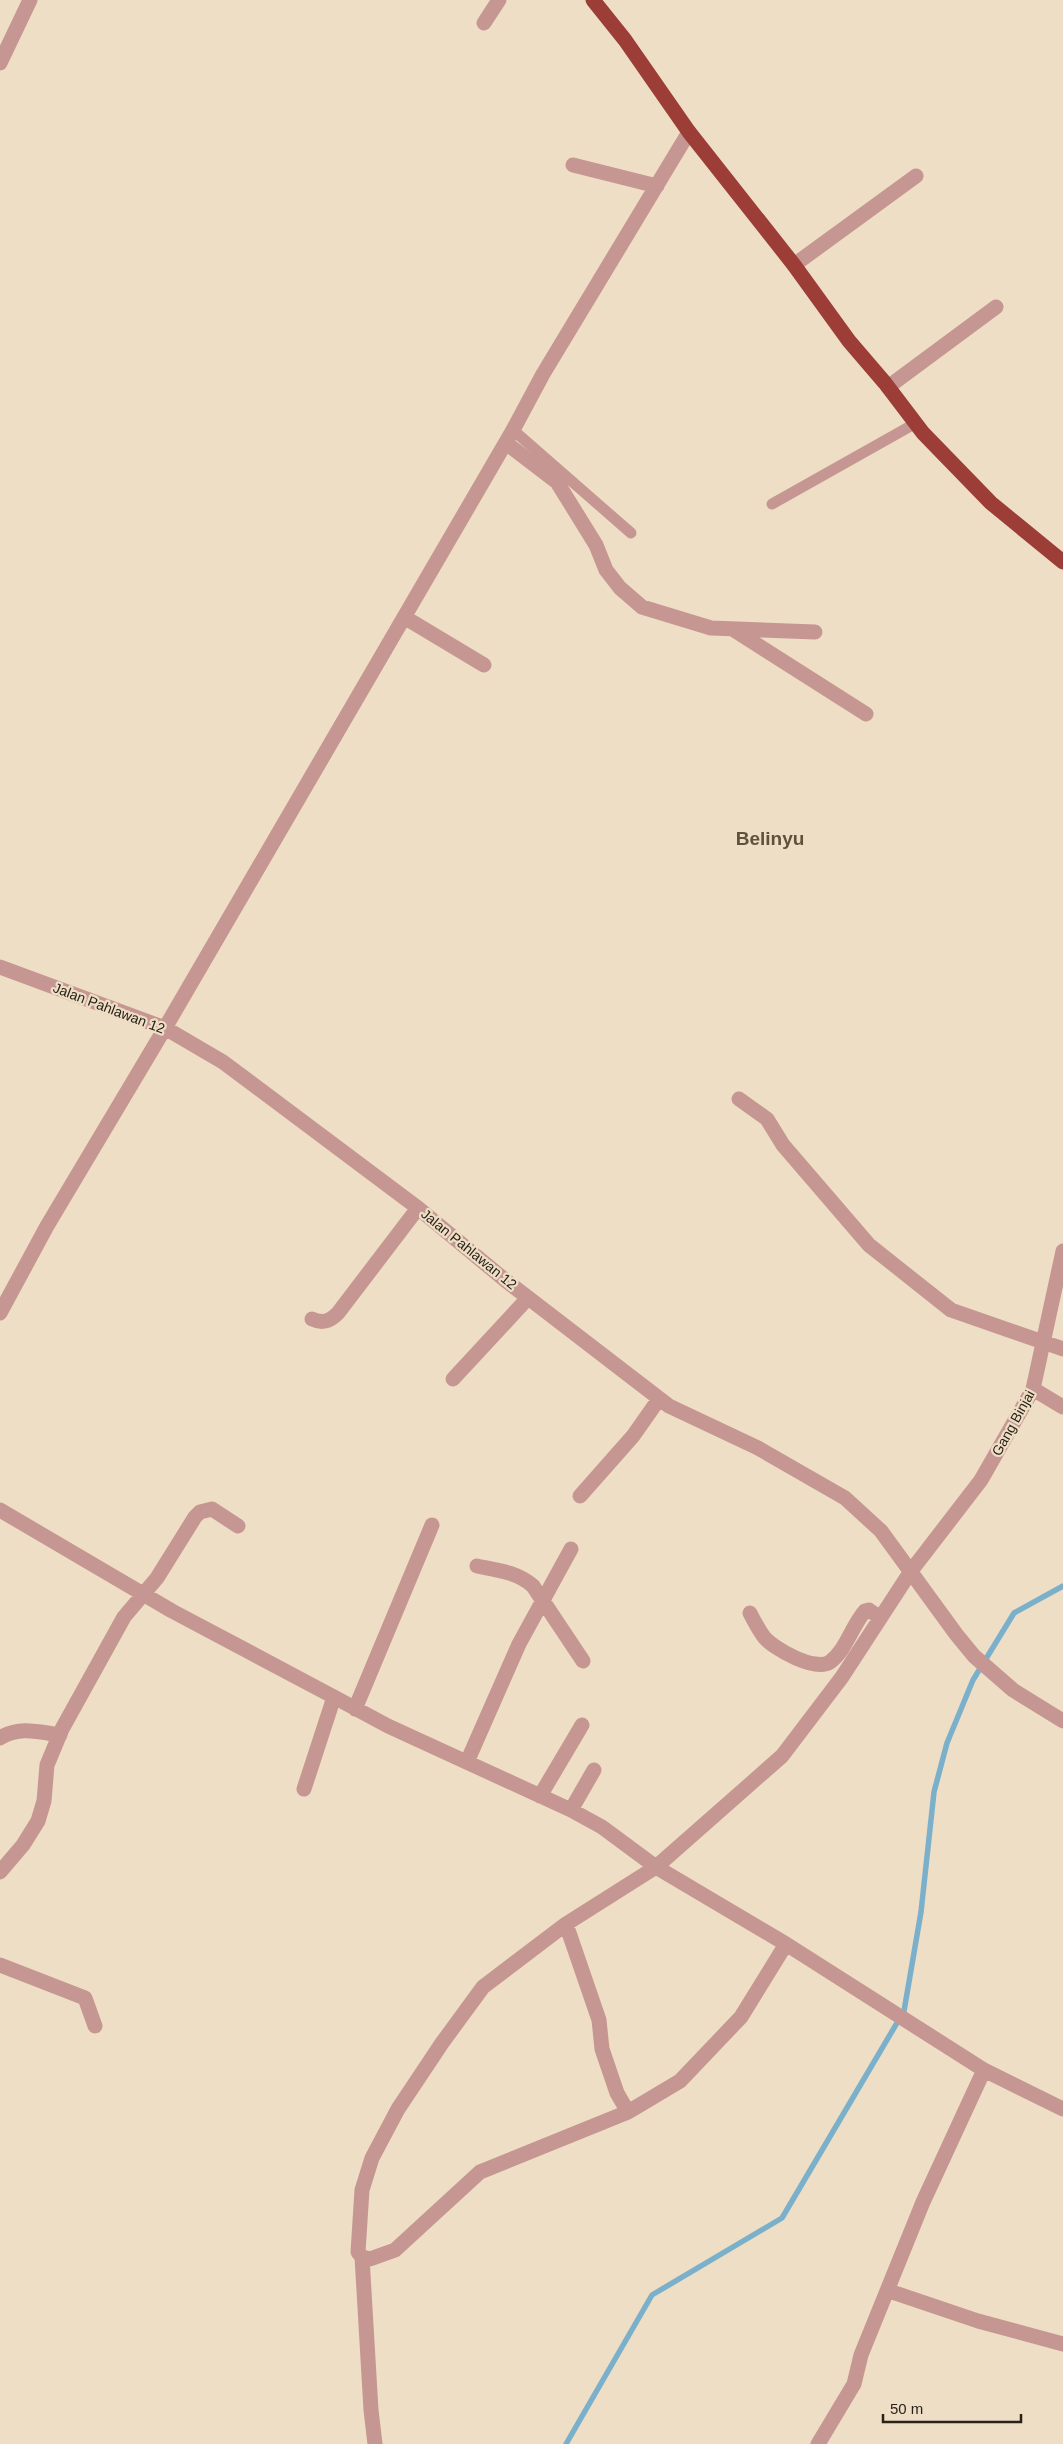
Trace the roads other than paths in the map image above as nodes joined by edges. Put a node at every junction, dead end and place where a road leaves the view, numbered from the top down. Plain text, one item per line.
1 (30, 0) edge
2 (499, 0) edge
3 (593, 0) edge
4 (484, 23) dead end
5 (0, 63) edge
6 (689, 132) junction
7 (573, 165) dead end
8 (916, 176) dead end
9 (657, 186) junction
10 (794, 266) junction
11 (996, 307) dead end
12 (888, 387) junction
13 (916, 423) junction
14 (510, 436) junction
15 (772, 504) dead end
16 (631, 533) dead end
17 (1063, 562) edge
18 (404, 617) junction
19 (732, 629) junction
20 (816, 632) dead end
21 (484, 665) dead end
22 (866, 714) dead end
23 (0, 968) edge
24 (165, 1028) junction
25 (739, 1099) dead end
26 (418, 1208) junction
27 (1063, 1250) edge
28 (528, 1298) junction
29 (0, 1314) edge
30 (312, 1319) dead end
31 (1042, 1341) junction
32 (1063, 1349) edge
33 (453, 1379) dead end
34 (1033, 1389) junction
35 (659, 1399) junction
36 (1063, 1407) edge
37 (580, 1496) dead end
38 (0, 1510) edge
39 (432, 1525) dead end
40 (238, 1526) dead end
41 (571, 1550) dead end
42 (477, 1566) dead end
43 (911, 1571) junction
44 (143, 1593) junction
45 (543, 1601) junction
46 (750, 1614) dead end
47 (880, 1618) junction
48 (583, 1661) dead end
49 (334, 1697) junction
50 (355, 1709) junction
51 (1063, 1721) edge
52 (582, 1725) dead end
53 (60, 1735) junction
54 (0, 1738) edge
55 (467, 1762) junction
56 (594, 1770) dead end
57 (304, 1788) dead end
58 (540, 1796) junction
59 (571, 1810) junction
60 (656, 1867) junction
61 (0, 1872) edge
62 (566, 1924) junction
63 (786, 1944) junction
64 (0, 1966) edge
65 (96, 2026) dead end
66 (984, 2070) junction
67 (1063, 2110) edge
68 (628, 2112) junction
69 (362, 2257) junction
70 (888, 2291) junction
71 (1063, 2344) edge
72 (375, 2444) edge
73 (818, 2444) edge

1 - 5 street
2 - 4 street
3 - 6 highway
6 - 9 street
6 - 10 highway
7 - 9 street
8 - 10 street
9 - 14 street
10 - 12 highway
11 - 12 street
12 - 13 highway
13 - 15 lane
13 - 17 highway
14 - 16 lane
14 - 18 street
14 - 19 street
18 - 21 street
18 - 24 street
19 - 20 street
19 - 22 street
23 - 24 street, Jalan Pahlawan 12
24 - 26 street, Jalan Pahlawan 12
24 - 29 street
25 - 31 street
26 - 28 street, Jalan Pahlawan 12
26 - 30 street
27 - 31 street, Gang Binjai
28 - 33 street
28 - 35 street, Jalan Pahlawan 12
31 - 32 street
31 - 34 street, Gang Binjai
34 - 36 street
34 - 43 street, Gang Binjai
35 - 37 street
35 - 43 street, Jalan Pahlawan 12
38 - 44 street
39 - 50 street
40 - 44 street
41 - 45 street
42 - 45 street
43 - 47 street, Gang Binjai
43 - 51 street, Jalan Pahlawan 12
44 - 49 street
44 - 53 street
45 - 48 street
45 - 55 street
46 - 47 street
47 - 60 street, Gang Binjai
49 - 50 street
49 - 57 street
50 - 55 street
52 - 58 street
53 - 54 street
53 - 61 street
55 - 58 street
56 - 59 street
58 - 59 street
59 - 60 street
60 - 62 street, Gang Binjai
60 - 63 street
62 - 68 street
62 - 69 street, Gang Binjai
63 - 66 street
63 - 68 street
64 - 65 street
66 - 67 street
66 - 70 street
68 - 69 street
69 - 72 street, Gang Binjai
70 - 71 street
70 - 73 street

